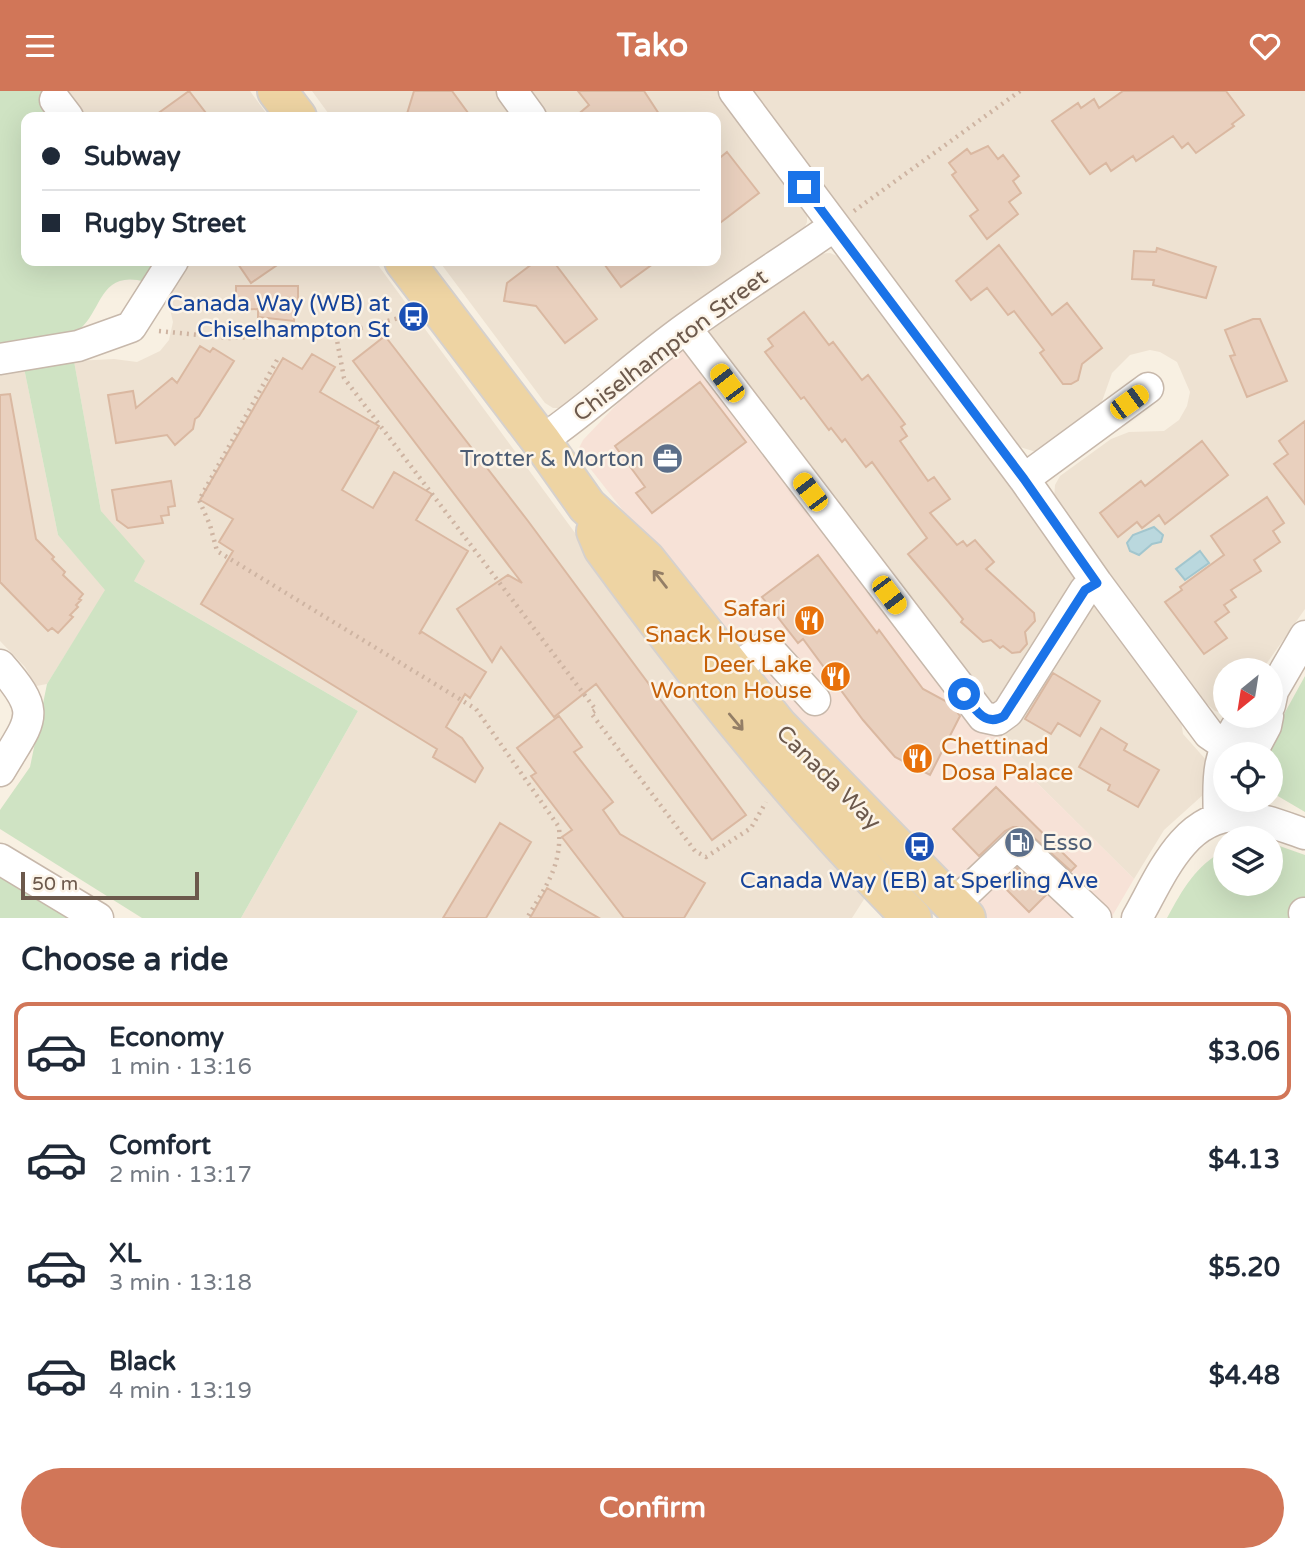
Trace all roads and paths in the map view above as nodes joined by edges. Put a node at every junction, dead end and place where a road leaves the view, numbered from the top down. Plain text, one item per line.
1 (277, 91) edge
2 (512, 91) edge
3 (734, 91) edge
4 (1020, 91) edge
5 (293, 112) edge
6 (527, 112) edge
7 (833, 227) junction
8 (170, 266) edge
9 (408, 266) edge
10 (404, 319) dead end
11 (131, 327) junction
12 (686, 328) junction
13 (336, 335) junction
14 (0, 359) edge
15 (277, 360) dead end
16 (1148, 388) dead end
17 (541, 440) junction
18 (1024, 479) junction
19 (587, 506) junction
20 (1097, 583) junction
21 (1305, 636) edge
22 (0, 664) edge
23 (732, 671) junction
24 (1283, 678) edge
25 (815, 700) dead end
26 (1264, 728) edge
27 (1224, 742) edge
28 (1247, 742) edge
29 (0, 771) edge
30 (760, 812) dead end
31 (1219, 812) edge
32 (1238, 812) edge
33 (1254, 812) edge
34 (1219, 818) junction
35 (1305, 834) edge
36 (0, 859) edge
37 (960, 912) edge
38 (98, 918) edge
39 (527, 918) edge
40 (912, 918) edge
41 (1096, 918) edge
42 (1137, 918) edge

1 - 5 main road
2 - 6 street
3 - 7 street
4 - 7 path
7 - 12 street, Chiselhampton Street
7 - 18 street
8 - 11 street
9 - 17 main road, Canada Way
10 - 13 path
11 - 13 path
11 - 14 street
12 - 17 street, Chiselhampton Street
12 - 20 street
13 - 30 path
15 - 39 path
16 - 18 street
17 - 19 main road, Canada Way
18 - 20 street
23 -> 19 main road, Canada Way
19 -> 40 main road, Canada Way
20 - 27 street
21 - 24 street
22 - 29 street
23 - 25 street
23 - 37 main road, Canada Way
26 - 28 street
31 - 34 street
32 - 34 street
33 - 35 street
34 - 42 street
36 - 38 street
37 - 41 street

